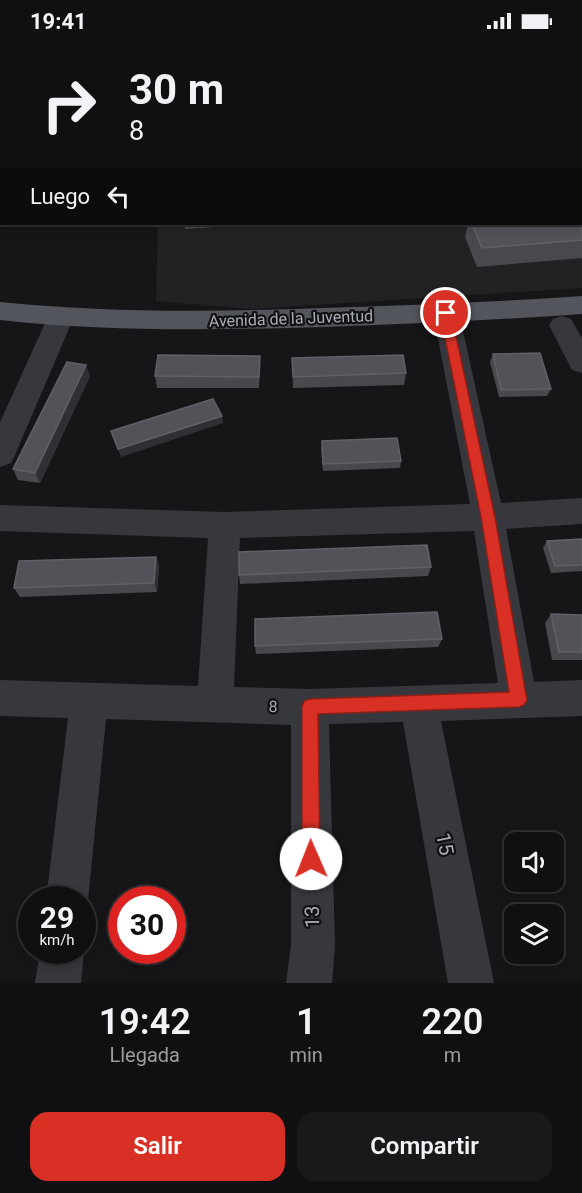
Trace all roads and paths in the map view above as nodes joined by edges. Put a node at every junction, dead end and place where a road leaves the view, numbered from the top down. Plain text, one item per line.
1 (582, 305) edge
2 (0, 311) edge
3 (447, 322) junction
4 (572, 324) edge
5 (56, 328) junction
6 (0, 331) edge
7 (582, 363) edge
8 (1, 451) edge
9 (582, 511) edge
10 (488, 517) junction
11 (0, 518) edge
12 (225, 525) junction
13 (0, 698) edge
14 (582, 698) edge
15 (519, 700) junction
16 (89, 701) junction
17 (215, 704) junction
18 (419, 705) junction
19 (310, 707) junction
20 (69, 886) edge
21 (60, 964) edge
22 (58, 983) edge
23 (309, 983) edge
24 (471, 983) edge

1 - 3 main road, Avenida de la Juventud
2 - 5 main road, Avenida de la Juventud
3 - 4 main road, Avenida de la Juventud
3 - 5 main road, Avenida de la Juventud
3 - 10 street
4 - 7 street
5 - 6 main road, Avenida de la Juventud
5 - 8 street
9 - 10 street
10 - 12 street
10 - 15 street
11 - 12 street
12 - 17 street
13 - 16 street, 8
14 - 15 street, 8
15 - 18 street, 8
16 - 17 street, 8
16 - 20 street
17 - 19 street, 8
18 - 19 street, 8
18 - 24 street, 15
19 - 23 street, 13
21 - 22 street

